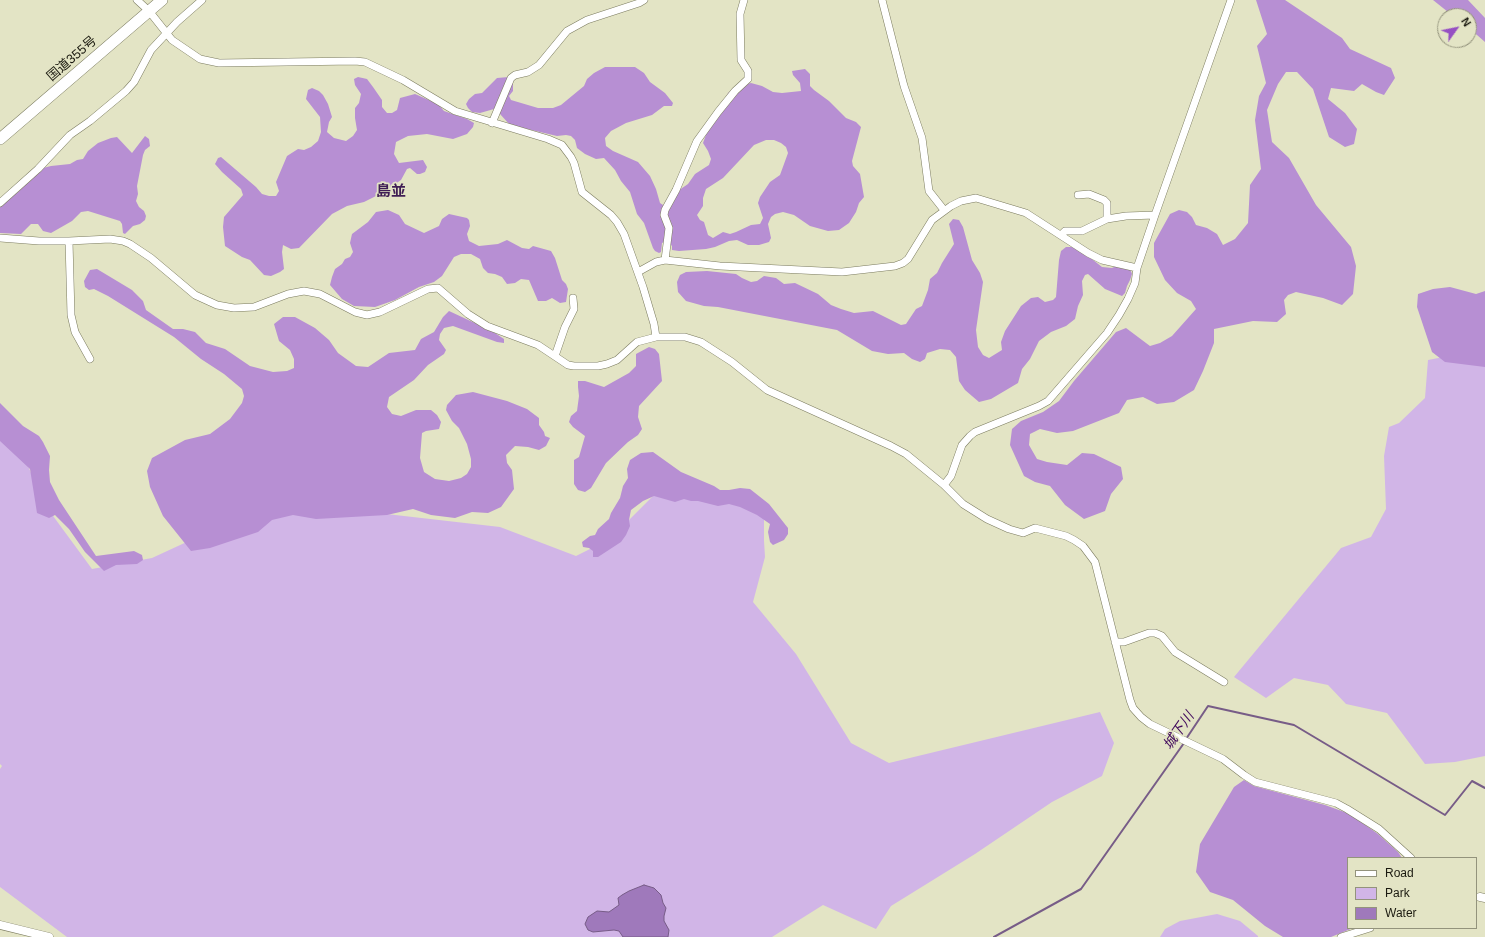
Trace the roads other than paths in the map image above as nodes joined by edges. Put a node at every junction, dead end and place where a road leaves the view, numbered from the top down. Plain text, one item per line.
1 (137, 0) edge
2 (162, 0) edge
3 (202, 0) edge
4 (644, 0) edge
5 (744, 0) edge
6 (882, 0) edge
7 (1230, 0) edge
8 (149, 11) junction
9 (167, 34) junction
10 (492, 123) junction
11 (0, 139) edge
12 (1078, 195) dead end
13 (0, 203) edge
14 (944, 210) junction
15 (1155, 215) junction
16 (1107, 219) junction
17 (1061, 235) junction
18 (0, 238) edge
19 (69, 242) junction
20 (665, 260) junction
21 (1137, 268) junction
22 (638, 272) junction
23 (573, 298) dead end
24 (656, 337) junction
25 (555, 356) junction
26 (90, 359) dead end
27 (944, 485) junction
28 (1115, 642) junction
29 (1224, 682) dead end
30 (1410, 857) edge
31 (0, 925) edge
32 (1367, 929) edge
33 (49, 937) edge
34 (1341, 937) edge

1 - 8 street
2 - 8 highway, 国道355号
3 - 9 street
4 - 10 street
5 - 20 street
6 - 14 street
7 - 15 street
8 - 9 street
8 - 11 highway, 国道355号
9 - 10 street
9 - 13 street
10 - 22 street
12 - 16 street
14 - 17 street
14 - 20 street
15 - 16 street
15 - 21 street
16 - 17 street
17 - 21 street
18 - 19 street
19 - 25 street
19 - 26 street
20 - 22 street
21 - 27 street
22 - 24 street
23 - 25 street
24 - 25 street
24 - 27 street
27 - 28 street
28 - 29 street
28 - 30 street
31 - 33 street
32 - 34 street

